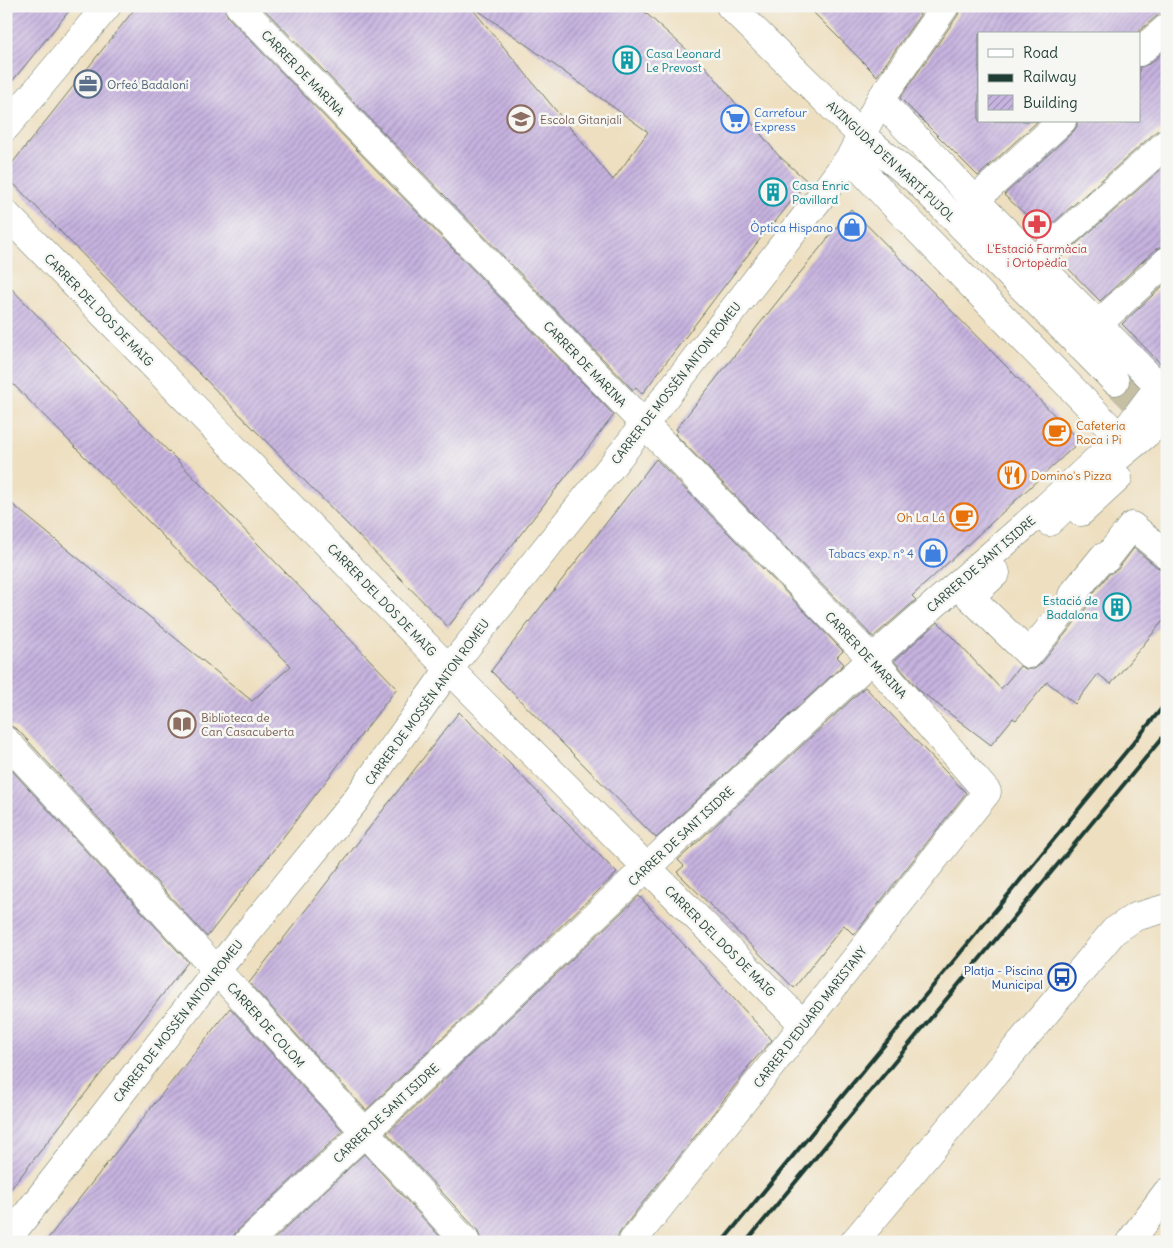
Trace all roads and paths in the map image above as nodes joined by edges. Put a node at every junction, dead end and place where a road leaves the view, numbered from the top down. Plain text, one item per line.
1 (106, 6) edge
2 (238, 6) edge
3 (730, 6) edge
4 (936, 11) edge
5 (1167, 28) edge
6 (1140, 51) edge
7 (880, 100) junction
8 (1061, 122) edge
9 (6, 127) edge
10 (1167, 144) edge
11 (856, 147) junction
12 (975, 200) junction
13 (6, 214) edge
14 (1035, 260) junction
15 (1167, 261) edge
16 (1098, 324) junction
17 (1115, 381) tunnel mouth
18 (1163, 382) edge
19 (1167, 417) edge
20 (644, 424) junction
21 (1120, 438) junction
22 (1167, 555) edge
23 (872, 659) junction
24 (449, 669) junction
25 (6, 741) edge
26 (988, 792) joint
27 (647, 867) junction
28 (1167, 908) edge
29 (216, 971) junction
30 (804, 1025) junction
31 (365, 1133) junction
32 (1167, 1192) edge
33 (6, 1241) edge
34 (248, 1242) edge
35 (466, 1242) edge
36 (632, 1242) edge
37 (854, 1242) edge
38 (1130, 1242) edge

1 - 9 street
2 - 20 street, CARRER DE MARINA
3 - 11 street, AVINGUDA D'EN MARTÍ PUJOL
4 - 7 street, CARRER DE MOSSÈN ANTON ROMEU
5 - 6 street
7 - 11 street, CARRER DE MOSSÈN ANTON ROMEU
7 - 12 street
8 - 12 street
10 - 14 street
11 - 17 street, AVINGUDA D'EN MARTÍ PUJOL
11 - 20 street, CARRER DE MOSSÈN ANTON ROMEU
11 - 21 street, AVINGUDA D'EN MARTÍ PUJOL
12 - 14 street
13 - 24 street, CARRER DEL DOS DE MAIG
14 - 16 street
15 - 16 street
16 - 18 street
18 - 21 street, CARRER DE SANT ISIDRE
19 - 22 street
20 - 23 street, CARRER DE MARINA
20 - 24 street, CARRER DE MOSSÈN ANTON ROMEU
21 - 23 street, CARRER DE SANT ISIDRE
23 - 26 street, CARRER DE MARINA
23 - 27 street, CARRER DE SANT ISIDRE
24 - 27 street, CARRER DEL DOS DE MAIG
24 - 29 street, CARRER DE MOSSÈN ANTON ROMEU
25 - 29 street, CARRER DE COLOM
26 - 30 street, CARRER D'EDUARD MARISTANY
27 - 30 street, CARRER DEL DOS DE MAIG
27 - 31 street, CARRER DE SANT ISIDRE
28 - 37 street
29 - 31 street, CARRER DE COLOM
29 - 33 street, CARRER DE MOSSÈN ANTON ROMEU
30 - 36 street, CARRER D'EDUARD MARISTANY
31 - 34 street, CARRER DE SANT ISIDRE
31 - 35 street, CARRER DE COLOM
32 - 38 street

